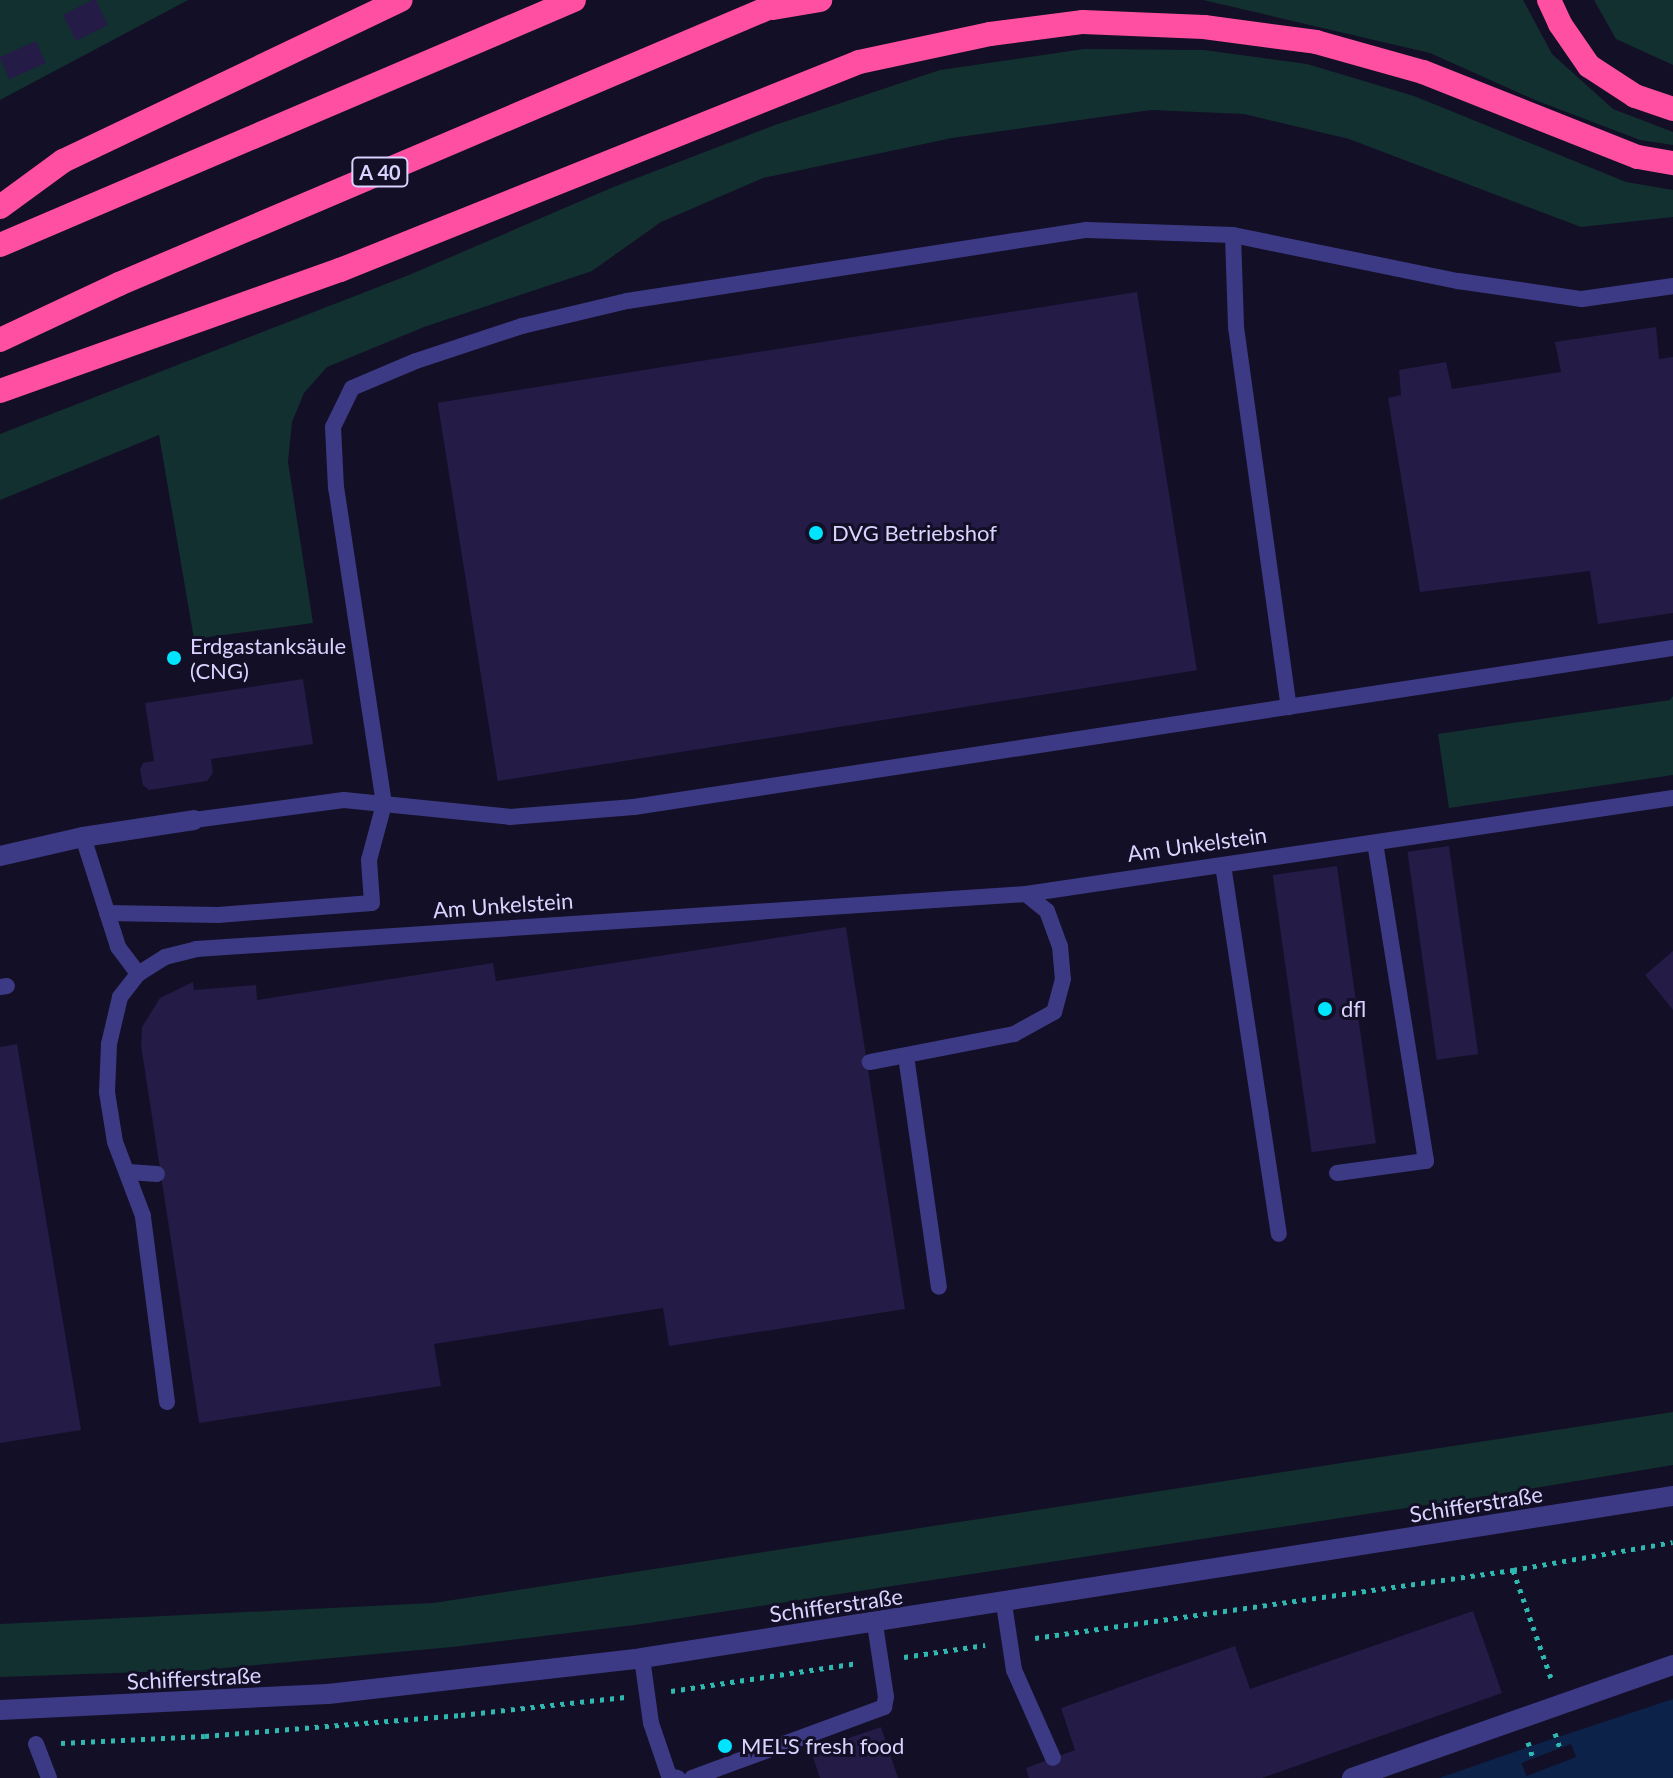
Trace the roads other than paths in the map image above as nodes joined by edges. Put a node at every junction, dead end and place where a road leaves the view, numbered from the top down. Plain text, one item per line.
1 (401, 0) edge
2 (574, 0) edge
3 (787, 0) edge
4 (820, 0) edge
5 (1549, 0) edge
6 (763, 9) junction
7 (1673, 109) edge
8 (1673, 163) edge
9 (0, 207) edge
10 (1233, 235) junction
11 (0, 245) edge
12 (1673, 286) edge
13 (0, 340) edge
14 (0, 391) edge
15 (1673, 648) edge
16 (1289, 707) junction
17 (1673, 798) edge
18 (384, 804) junction
19 (194, 820) joint
20 (83, 837) junction
21 (1375, 843) junction
22 (0, 856) edge
23 (1223, 865) junction
24 (1026, 894) junction
25 (107, 913) junction
26 (138, 974) junction
27 (906, 1056) junction
28 (870, 1062) dead end
29 (128, 1172) junction
30 (1337, 1173) dead end
31 (157, 1174) dead end
32 (1279, 1234) dead end
33 (939, 1287) dead end
34 (167, 1402) dead end
35 (1673, 1496) edge
36 (1004, 1604) junction
37 (875, 1624) junction
38 (642, 1658) junction
39 (1673, 1665) edge
40 (0, 1710) edge
41 (36, 1744) road end
42 (1053, 1758) dead end
43 (49, 1778) edge
44 (678, 1778) edge
45 (692, 1778) edge
46 (1352, 1778) edge

1 - 9 highway
2 - 11 highway
3 - 6 highway, A 40
4 - 6 highway
5 - 7 highway
6 - 13 highway, A 40
8 - 14 highway
10 - 12 lane
10 - 16 lane
10 - 18 lane
15 - 16 lane
16 - 18 lane
17 - 21 lane, Am Unkelstein
18 - 19 lane
18 - 25 lane
19 - 20 street
20 - 22 street
20 - 25 lane
21 - 23 lane, Am Unkelstein
21 - 30 lane
23 - 24 lane, Am Unkelstein
23 - 32 lane
24 - 26 lane, Am Unkelstein
24 - 27 lane
25 - 26 lane
26 - 29 lane
27 - 28 lane
27 - 33 lane
29 - 31 lane
29 - 34 lane
35 - 36 street, Schifferstraße
36 - 37 street, Schifferstraße
36 - 42 lane
37 - 38 street, Schifferstraße
37 - 45 lane
38 - 40 street, Schifferstraße
38 - 44 lane
39 - 46 street
41 - 43 lane

